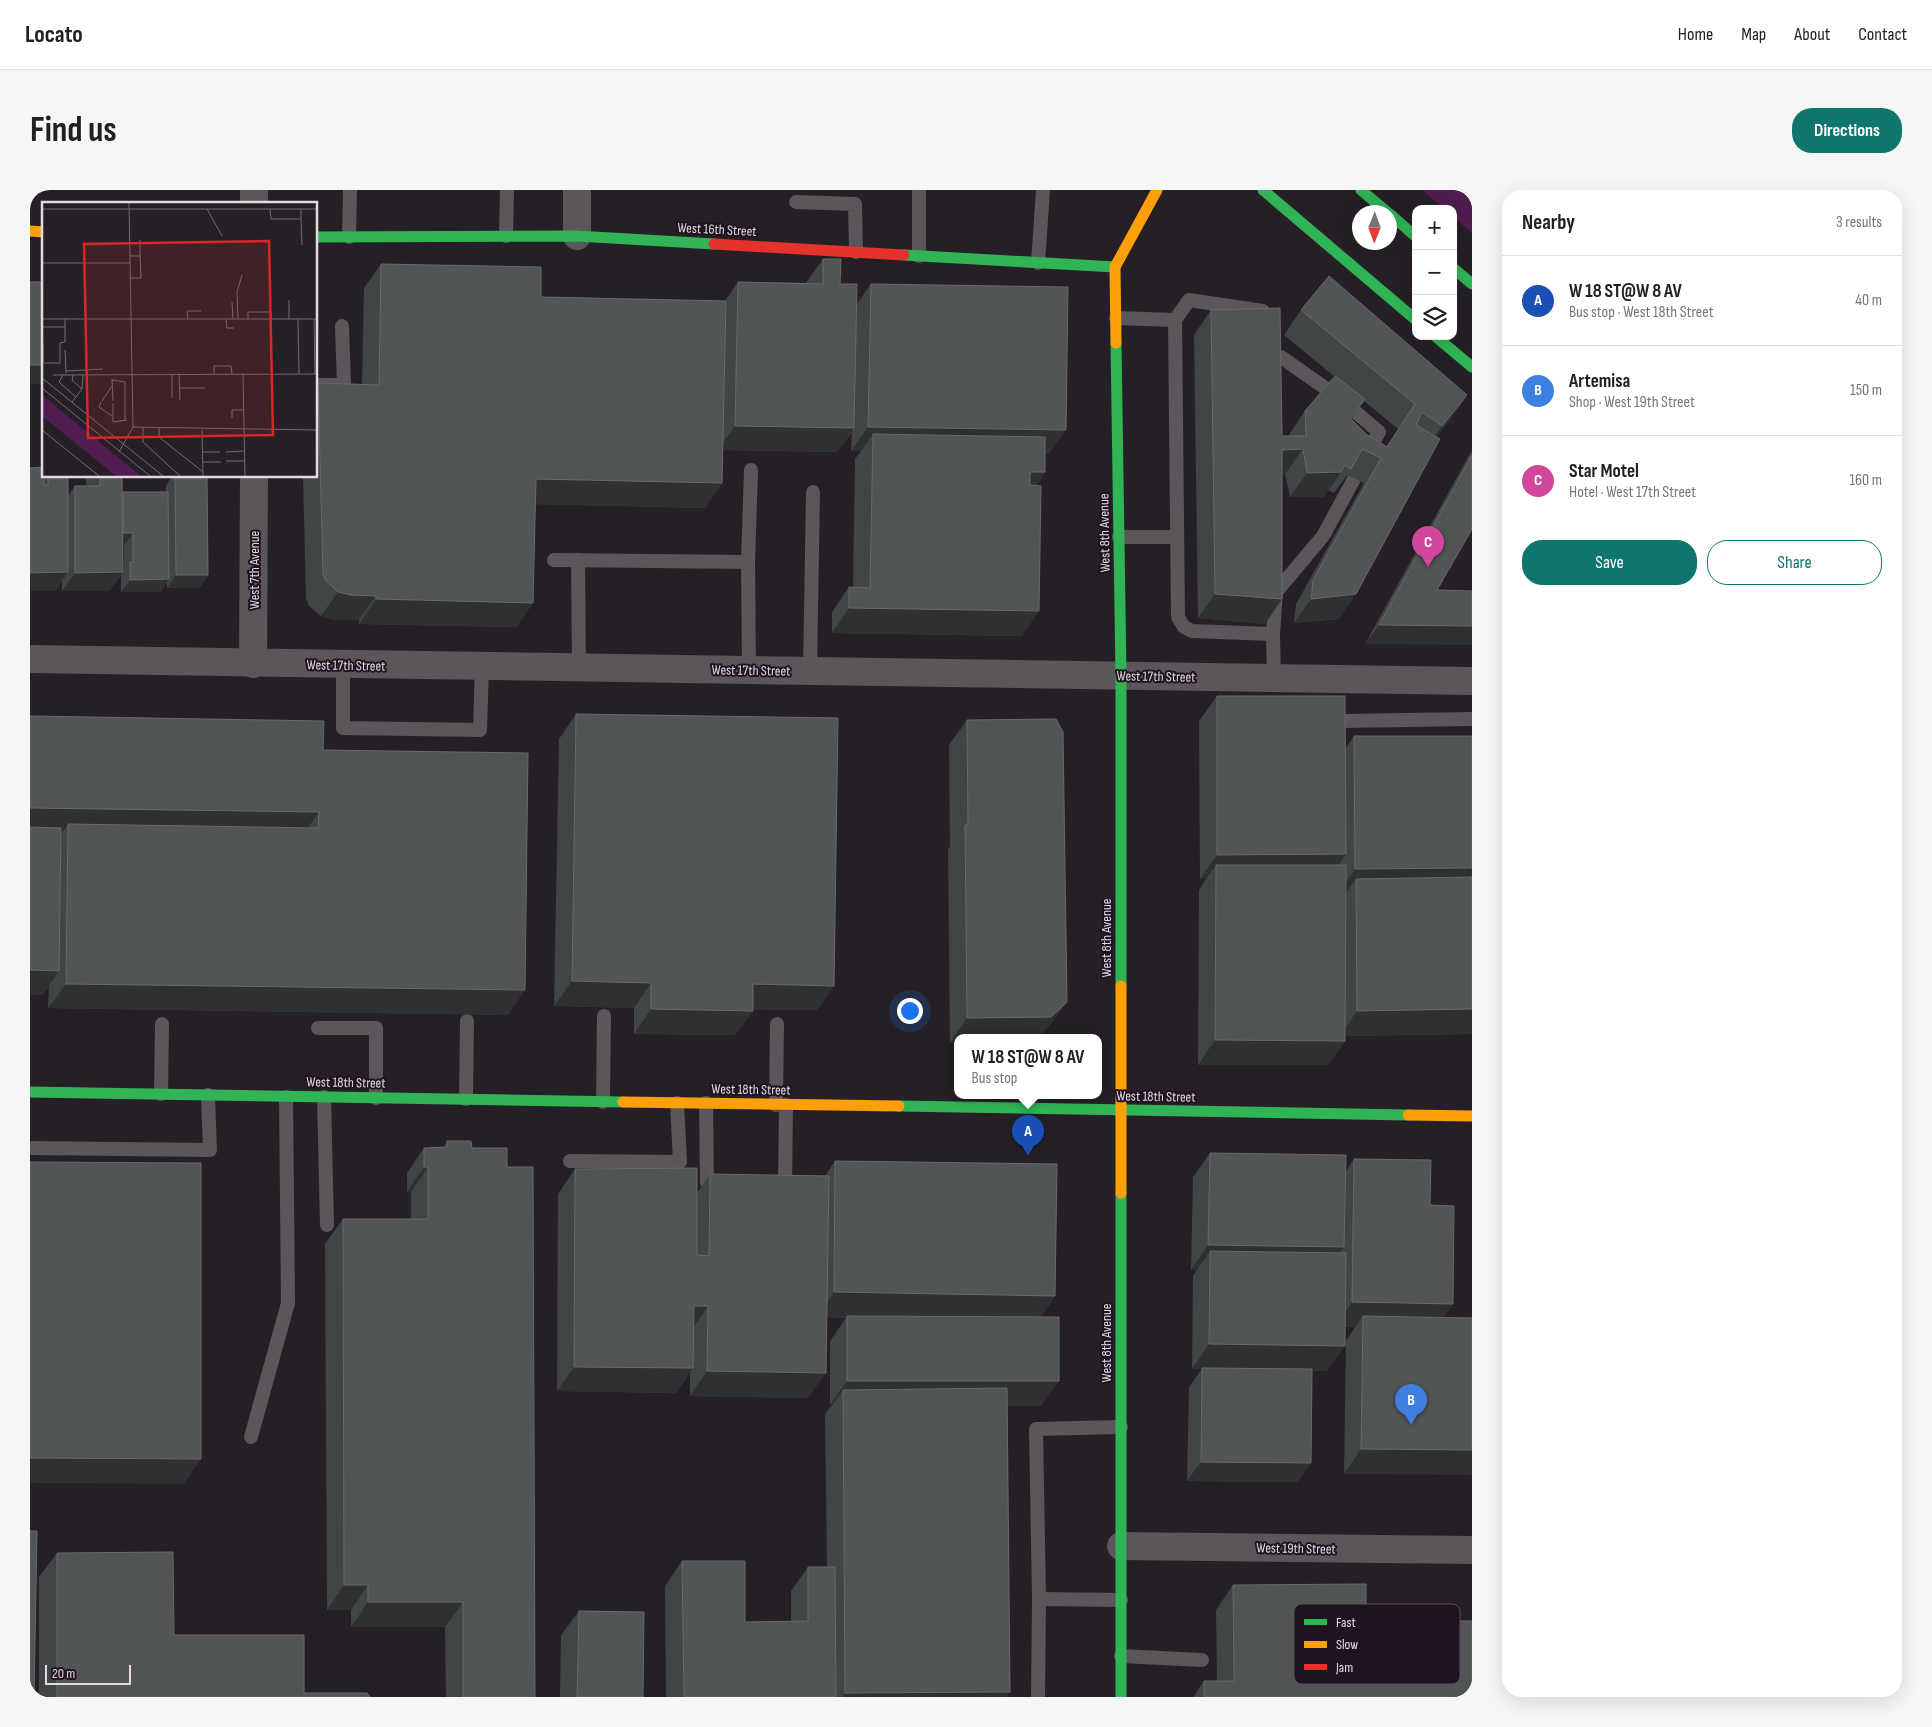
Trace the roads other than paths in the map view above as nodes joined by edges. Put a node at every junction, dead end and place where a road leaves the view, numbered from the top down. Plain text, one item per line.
1 (350, 190) edge
2 (507, 190) edge
3 (577, 190) edge
4 (919, 190) edge
5 (1043, 190) edge
6 (1157, 190) edge
7 (1263, 190) edge
8 (1361, 190) edge
9 (796, 202) dead end
10 (1379, 205) edge
11 (1397, 221) edge
12 (1412, 234) edge
13 (506, 236) junction
14 (577, 236) junction
15 (318, 237) edge
16 (349, 237) junction
17 (856, 252) junction
18 (919, 256) junction
19 (1038, 263) junction
20 (1115, 267) junction
21 (1457, 271) edge
22 (1472, 284) edge
23 (1275, 313) edge
24 (1412, 317) edge
25 (1116, 318) junction
26 (1176, 320) junction
27 (342, 326) dead end
28 (1279, 339) edge
29 (1440, 340) edge
30 (1281, 357) junction
31 (1472, 367) edge
32 (1280, 376) edge
33 (318, 385) edge
34 (751, 470) dead end
35 (254, 478) edge
36 (814, 492) dead end
37 (1119, 537) junction
38 (1177, 537) junction
39 (554, 560) dead end
40 (578, 560) junction
41 (748, 562) junction
42 (1276, 572) edge
43 (1276, 592) junction
44 (1273, 634) junction
45 (30, 660) edge
46 (253, 664) junction
47 (343, 665) junction
48 (482, 667) junction
49 (579, 668) junction
50 (749, 670) junction
51 (810, 672) junction
52 (1121, 676) junction
53 (1274, 678) junction
54 (1472, 681) edge
55 (1472, 719) edge
56 (1342, 721) edge
57 (604, 1016) dead end
58 (467, 1021) dead end
59 (162, 1024) dead end
60 (777, 1024) dead end
61 (318, 1028) dead end
62 (30, 1092) edge
63 (161, 1094) junction
64 (208, 1095) junction
65 (286, 1096) junction
66 (324, 1097) junction
67 (376, 1098) junction
68 (466, 1099) junction
69 (603, 1102) junction
70 (677, 1103) junction
71 (706, 1103) junction
72 (781, 1105) junction
73 (1121, 1111) junction
74 (1472, 1116) edge
75 (30, 1148) edge
76 (570, 1161) dead end
77 (707, 1183) dead end
78 (785, 1189) edge
79 (327, 1225) dead end
80 (1121, 1427) junction
81 (252, 1436) dead end
82 (1120, 1546) junction
83 (1472, 1550) edge
84 (1039, 1599) junction
85 (1121, 1600) junction
86 (1121, 1656) junction
87 (1202, 1660) dead end
88 (1038, 1697) edge
89 (1121, 1697) edge

1 - 16 lane
2 - 13 lane
3 - 14 street
4 - 18 lane
5 - 19 lane
6 - 20 main road, West 8th Avenue
7 - 24 main road
8 - 10 main road
9 - 17 lane
11 - 12 main road
13 - 14 main road, West 16th Street
13 - 16 main road, West 16th Street
14 - 17 main road, West 16th Street
15 - 16 main road, West 16th Street
17 - 18 main road, West 16th Street
18 - 19 main road, West 16th Street
19 - 20 main road, West 16th Street
20 - 25 main road, West 8th Avenue
21 - 22 main road
23 - 26 lane
25 - 26 lane
25 - 37 main road, West 8th Avenue
26 - 38 lane
27 - 33 lane
28 - 30 lane
29 - 31 main road
30 - 32 lane
30 - 43 lane
34 - 41 lane
35 - 46 street, West 7th Avenue
36 - 51 lane
37 - 38 lane
37 - 52 main road, West 8th Avenue
38 - 44 lane
39 - 40 lane
40 - 41 lane
40 - 49 lane
41 - 50 lane
42 - 43 lane
43 - 44 lane
44 - 53 lane
45 - 46 street, West 17th Street
46 - 47 street, West 17th Street
47 - 48 street, West 17th Street
47 - 48 lane
48 - 49 street, West 17th Street
49 - 50 street, West 17th Street
50 - 51 street, West 17th Street
51 - 52 street, West 17th Street
52 - 53 street, West 17th Street
52 - 73 main road, West 8th Avenue
53 - 54 street, West 17th Street
55 - 56 lane
57 - 69 lane
58 - 68 lane
59 - 63 lane
60 - 72 lane
61 - 67 lane
62 - 63 main road, West 18th Street
63 - 64 main road, West 18th Street
64 - 65 main road, West 18th Street
64 - 75 lane
65 - 66 main road, West 18th Street
65 - 81 lane
66 - 67 main road, West 18th Street
66 - 79 lane
67 - 68 main road, West 18th Street
68 - 69 main road, West 18th Street
69 - 70 main road, West 18th Street
70 - 71 main road, West 18th Street
70 - 76 lane
71 - 72 main road, West 18th Street
71 - 77 lane
72 - 73 main road, West 18th Street
72 - 78 lane
73 - 74 main road, West 18th Street
73 - 80 main road, West 8th Avenue
80 - 82 main road, West 8th Avenue
80 - 84 lane
82 - 83 street, West 19th Street
82 - 85 main road, West 8th Avenue
84 - 85 lane
84 - 88 lane
85 - 86 main road, West 8th Avenue
86 - 87 lane
86 - 89 main road, West 8th Avenue

